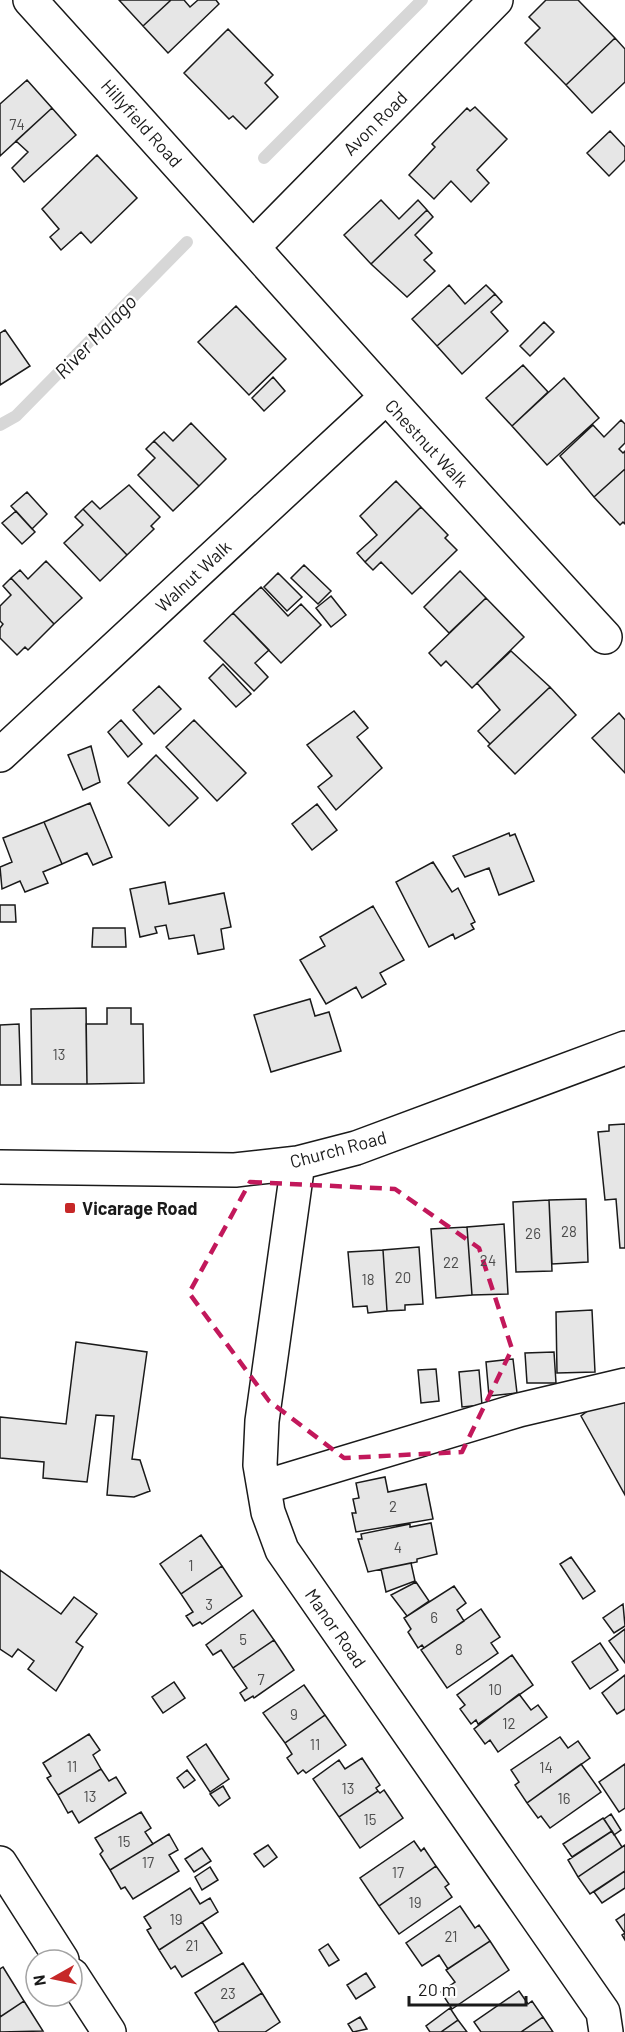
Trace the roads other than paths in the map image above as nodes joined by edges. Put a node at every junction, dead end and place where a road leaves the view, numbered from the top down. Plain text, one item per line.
1 (30, 0) edge
2 (496, 0) edge
3 (254, 246) junction
4 (385, 398) junction
5 (605, 637) dead end
6 (0, 755) edge
7 (625, 1048) edge
8 (298, 1163) junction
9 (0, 1167) edge
10 (625, 1385) edge
11 (264, 1487) junction
12 (0, 1863) edge
13 (54, 1948) edge
14 (84, 1993) edge
15 (109, 2032) edge
16 (606, 2032) edge

1 - 3 street, Hillyfield Road
2 - 3 street, Avon Road
3 - 4 street, Chestnut Walk
4 - 5 street, Chestnut Walk
4 - 6 street, Walnut Walk
7 - 8 street, Church Road
8 - 9 street, Church Road
8 - 11 street, Manor Road
10 - 11 street
11 - 16 street, Manor Road
12 - 13 street
14 - 15 street

